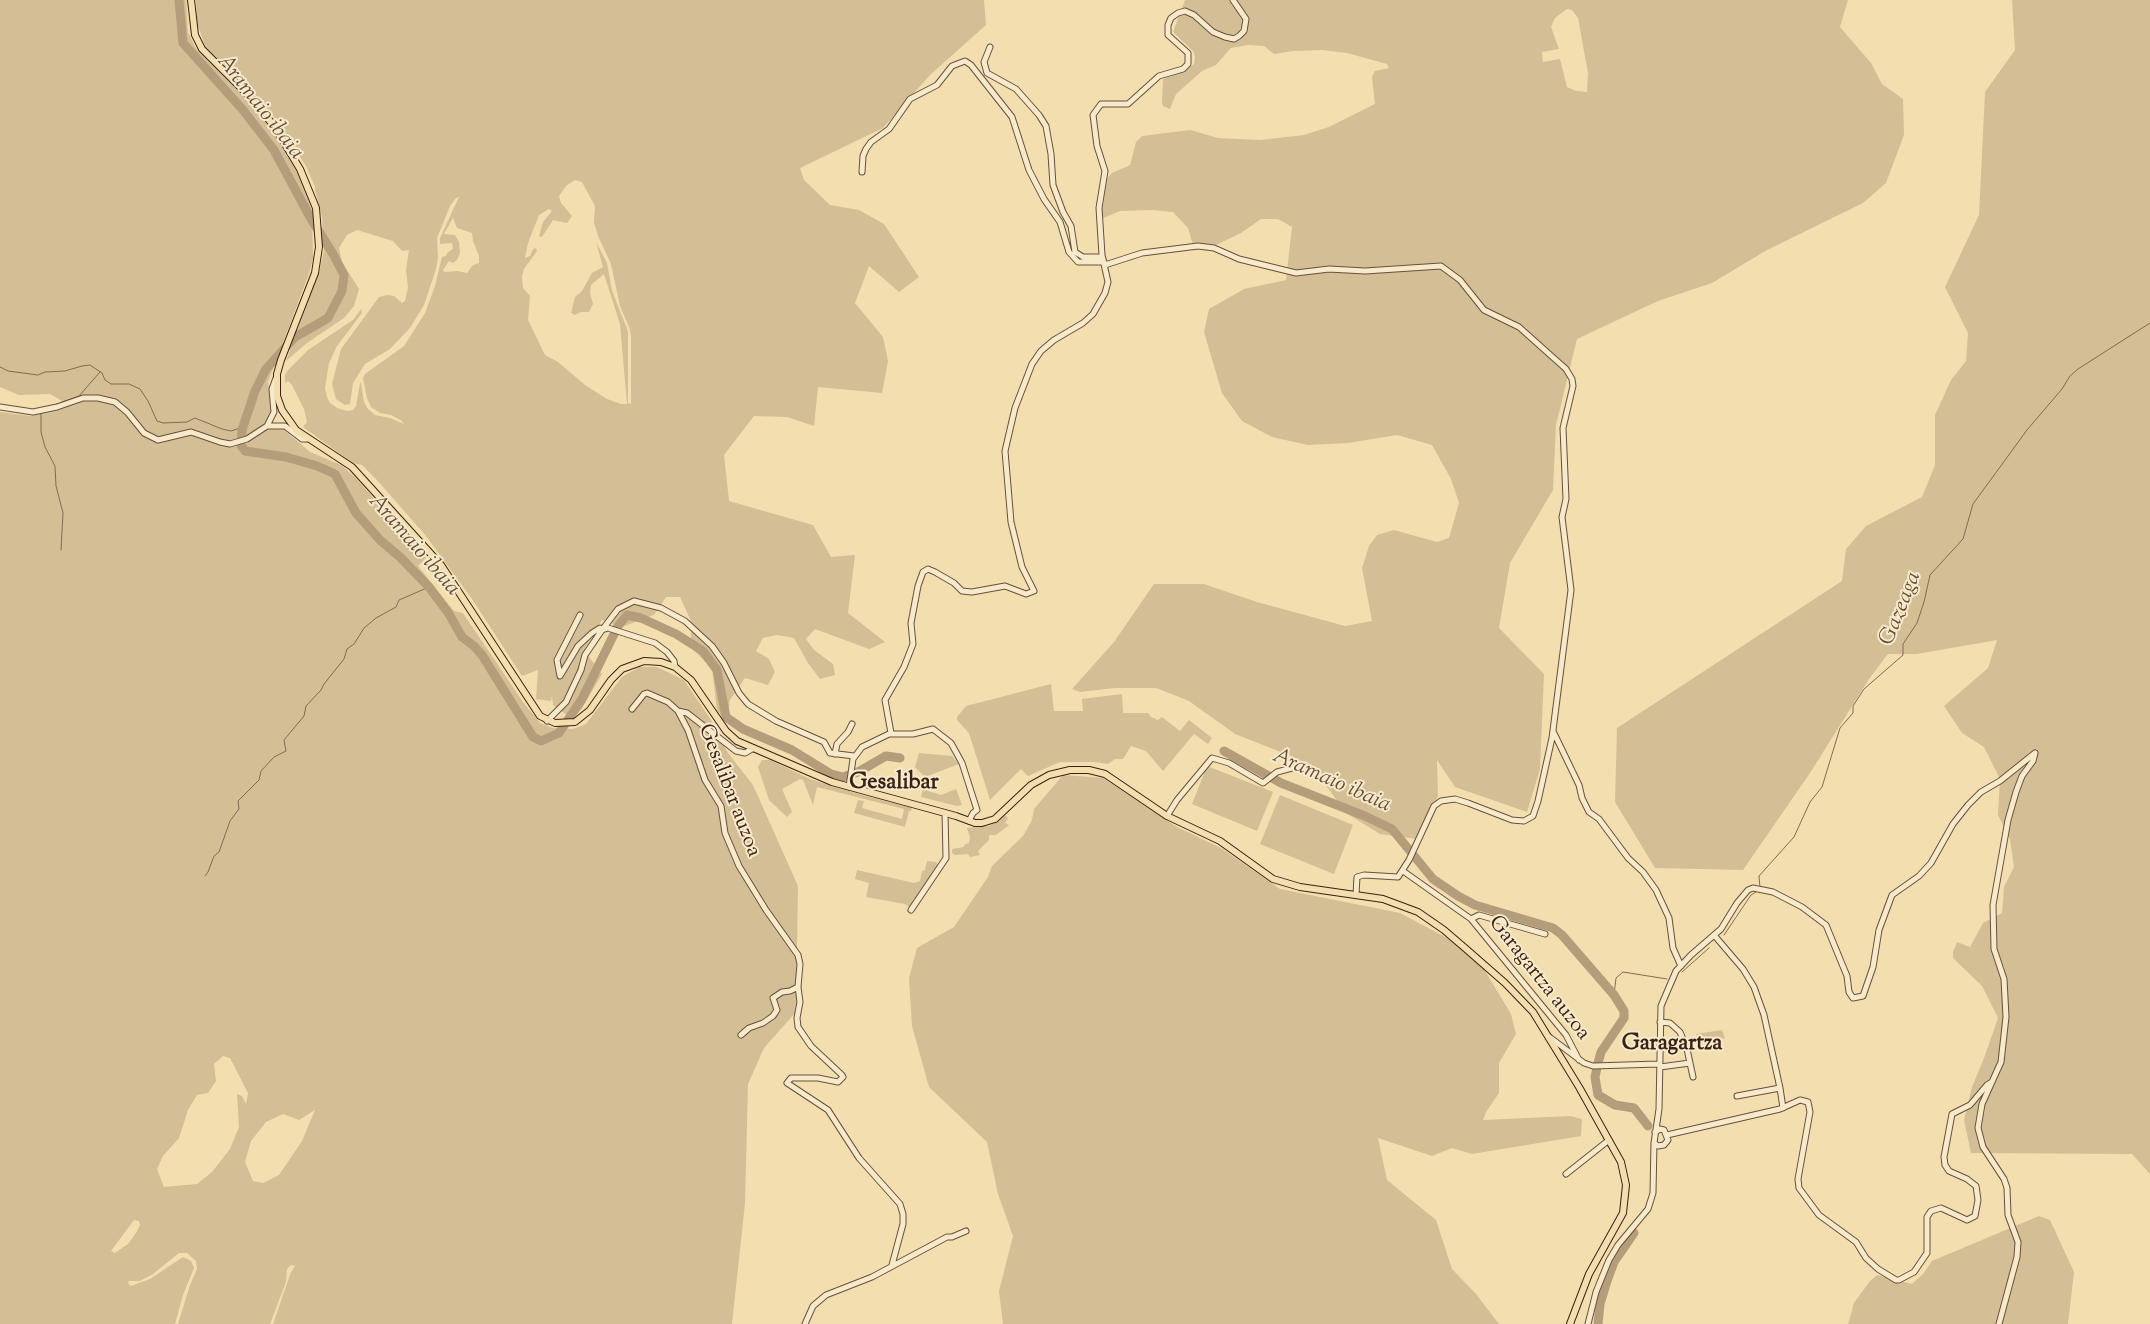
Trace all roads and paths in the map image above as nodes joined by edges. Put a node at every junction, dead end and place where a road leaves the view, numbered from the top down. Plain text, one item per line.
1 (191, 0) edge
2 (1233, 0) edge
3 (990, 46) dead end
4 (862, 172) dead end
5 (1104, 262) junction
6 (277, 376) junction
7 (0, 407) edge
8 (284, 414) junction
9 (271, 418) junction
10 (275, 425) junction
11 (267, 426) junction
12 (308, 439) junction
13 (580, 615) dead end
14 (602, 630) junction
15 (675, 667) junction
16 (632, 710) dead end
17 (678, 710) junction
18 (547, 721) junction
19 (852, 724) dead end
20 (1553, 730) junction
21 (891, 733) junction
22 (752, 749) junction
23 (833, 753) junction
24 (854, 756) junction
25 (1292, 768) dead end
26 (849, 787) junction
27 (945, 813) junction
28 (1167, 816) junction
29 (969, 821) junction
30 (1403, 871) junction
31 (1356, 894) junction
32 (911, 910) dead end
33 (1471, 919) junction
34 (1545, 934) dead end
35 (1714, 935) junction
36 (1681, 966) junction
37 (798, 986) junction
38 (1660, 1022) junction
39 (741, 1035) dead end
40 (1548, 1035) junction
41 (1578, 1060) junction
42 (1690, 1063) junction
43 (1659, 1066) junction
44 (1693, 1077) dead end
45 (1992, 1082) junction
46 (1780, 1088) junction
47 (1737, 1096) dead end
48 (1784, 1108) junction
49 (1655, 1132) junction
50 (1667, 1135) junction
51 (1609, 1140) junction
52 (1654, 1143) junction
53 (1566, 1174) dead end
54 (966, 1231) dead end
55 (892, 1266) junction
56 (805, 1324) edge
57 (1570, 1324) edge
58 (1588, 1324) edge
59 (1999, 1324) edge

1 - 6 main road
2 - 5 street
3 - 5 street
4 - 5 street
5 - 20 street
5 - 21 street
6 - 8 main road
6 - 9 street
7 - 11 street
8 - 9 street
8 - 10 street
8 - 12 main road
9 - 11 street
10 - 11 street
10 - 12 street
12 - 18 main road
13 - 14 street
14 - 15 street
14 - 18 street
14 - 23 street
15 - 18 main road
15 - 22 main road
16 - 17 street, Gesalibar auzoa
17 - 22 street, Gesalibar auzoa
17 - 37 street, Gesalibar auzoa
19 - 23 street
20 - 30 street
20 - 36 street
21 - 24 street
21 - 29 street
22 - 26 main road
23 - 24 street
24 - 26 street
25 - 28 street
26 - 27 main road
27 - 29 main road
27 - 32 street
28 - 29 main road
28 - 31 main road
30 - 31 street
30 - 33 street, Garagartza auzoa
31 - 40 main road
33 - 34 street, Garagartza auzoa
33 - 41 street, Garagartza auzoa
35 - 36 street
35 - 45 street
35 - 46 street
36 - 38 street
37 - 39 street
37 - 55 street, Gesalibar auzoa
38 - 42 street
38 - 43 street
40 - 41 street
40 - 51 main road
41 - 43 street
42 - 43 street
42 - 44 street
43 - 49 street
45 - 48 street
45 - 59 street
46 - 47 street
46 - 48 street
48 - 50 street
49 - 50 street
49 - 52 street
50 - 52 street
51 - 53 street
51 - 57 main road
52 - 58 street
54 - 55 street
55 - 56 street

